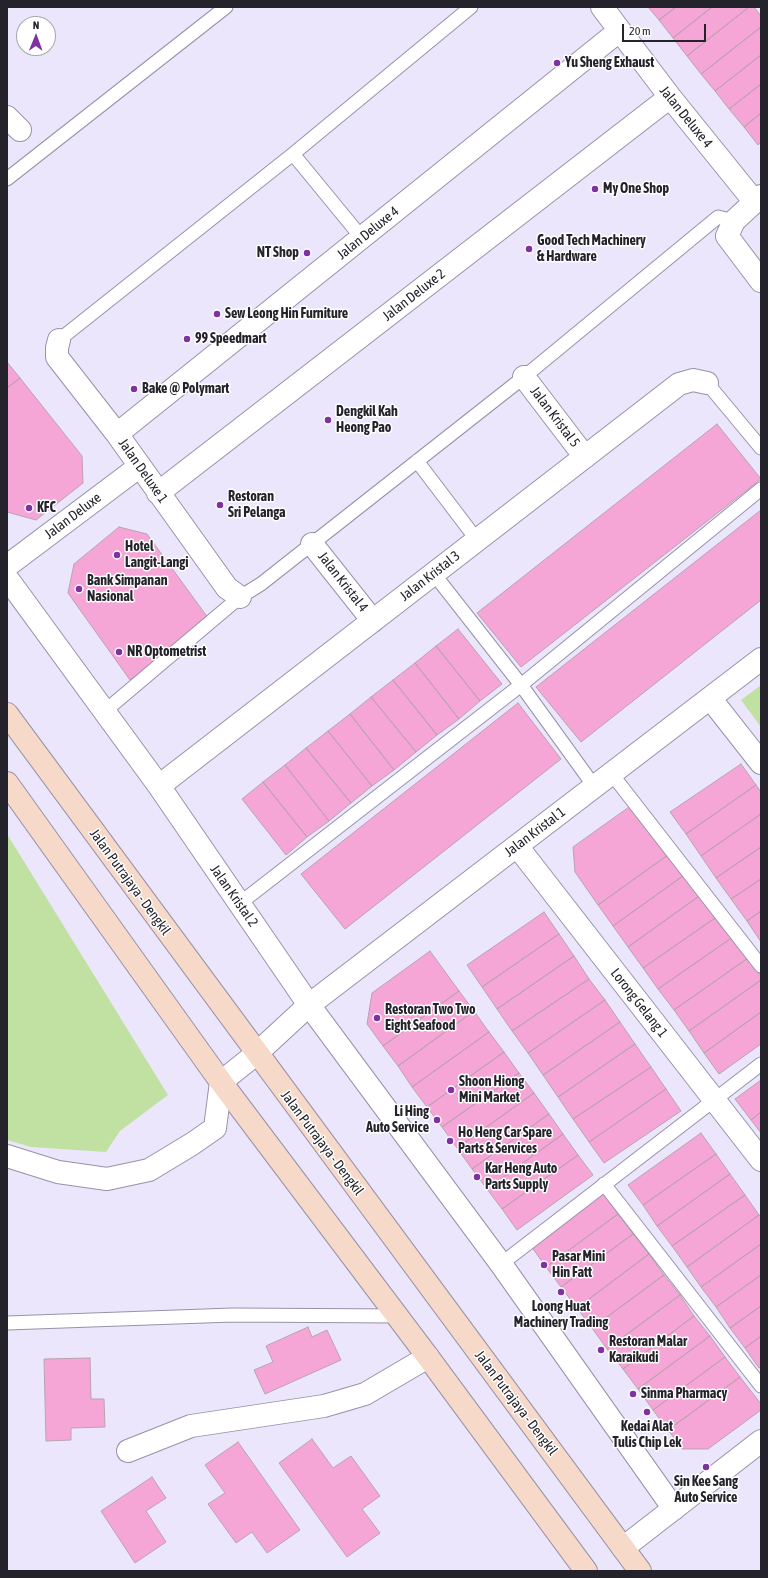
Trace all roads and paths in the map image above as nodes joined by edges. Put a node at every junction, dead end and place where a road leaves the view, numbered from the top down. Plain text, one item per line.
1 (226, 7) edge
2 (471, 7) edge
3 (602, 7) edge
4 (619, 31) junction
5 (670, 98) junction
6 (293, 154) junction
7 (7, 179) edge
8 (758, 198) edge
9 (734, 221) junction
10 (362, 238) junction
11 (761, 281) edge
12 (59, 340) joint
13 (524, 377) junction
14 (707, 383) joint
15 (117, 434) junction
16 (761, 448) edge
17 (585, 457) junction
18 (417, 461) junction
19 (140, 466) junction
20 (761, 489) edge
21 (158, 493) junction
22 (477, 540) junction
23 (312, 544) junction
24 (7, 566) edge
25 (434, 574) junction
26 (7, 578) edge
27 (240, 597) junction
28 (373, 621) junction
29 (761, 659) edge
30 (521, 686) junction
31 (710, 698) junction
32 (105, 712) junction
33 (7, 714) edge
34 (761, 763) edge
35 (611, 773) junction
36 (7, 783) edge
37 (159, 786) junction
38 (594, 786) junction
39 (517, 846) junction
40 (239, 904) junction
41 (761, 966) edge
42 (309, 1005) junction
43 (256, 1054) junction
44 (761, 1064) edge
45 (221, 1082) junction
46 (714, 1100) junction
47 (7, 1156) edge
48 (761, 1160) edge
49 (604, 1184) junction
50 (501, 1264) junction
51 (397, 1316) junction
52 (7, 1323) edge
53 (428, 1357) junction
54 (761, 1386) edge
55 (761, 1441) edge
56 (128, 1451) dead end
57 (674, 1509) junction
58 (623, 1548) junction
59 (586, 1571) edge
60 (640, 1571) edge

1 - 7 lane
2 - 6 lane
3 - 4 street, Jalan Deluxe 4
4 - 5 street, Jalan Deluxe 4
4 - 10 street, Jalan Deluxe 4
5 - 8 street, Jalan Deluxe 4
5 - 21 street, Jalan Deluxe 2
6 - 10 lane
6 - 12 lane
8 - 9 street
9 - 11 street
9 - 13 lane
10 - 15 street, Jalan Deluxe 4
12 - 15 street, Jalan Deluxe 1
13 - 17 street, Jalan Kristal 5
13 - 18 lane
14 - 16 lane
14 - 17 street, Jalan Kristal 3
15 - 19 street, Jalan Deluxe 1
17 - 22 street, Jalan Kristal 3
18 - 22 lane
18 - 23 lane
19 - 21 street, Jalan Deluxe 1
19 - 24 street, Jalan Deluxe
20 - 30 lane
21 - 27 street, Jalan Deluxe 1
22 - 25 street, Jalan Kristal 3
23 - 27 lane
23 - 28 street, Jalan Kristal 4
25 - 28 street, Jalan Kristal 3
25 - 30 lane
26 - 32 street, Jalan Kristal 2
27 - 32 lane
28 - 37 street, Jalan Kristal 3
29 - 31 street, Jalan Kristal 1
30 - 38 lane
30 - 40 lane
31 - 34 street
31 - 35 street, Jalan Kristal 1
32 - 37 street, Jalan Kristal 2
33 - 43 main road, Jalan Putrajaya - Dengkil
35 - 38 street, Jalan Kristal 1
35 - 41 lane
36 - 45 main road
37 - 40 street, Jalan Kristal 2
38 - 39 street, Jalan Kristal 1
39 - 42 street, Jalan Kristal 1
39 - 46 street, Lorong Gelang 1
40 - 42 street, Jalan Kristal 2
42 - 43 street, Jalan Kristal 1
42 - 50 street, Jalan Kristal 2
43 - 45 street, Jalan Kristal 1
43 - 58 main road, Jalan Putrajaya - Dengkil
44 - 46 lane
45 - 47 street
45 - 51 main road
46 - 48 street, Lorong Gelang 1
46 - 49 lane
49 - 50 lane
49 - 54 lane
50 - 57 street, Jalan Kristal 2
51 - 52 lane
51 - 53 main road
53 - 56 street
53 - 59 main road
55 - 57 street
57 - 58 street
58 - 60 main road, Jalan Putrajaya - Dengkil

